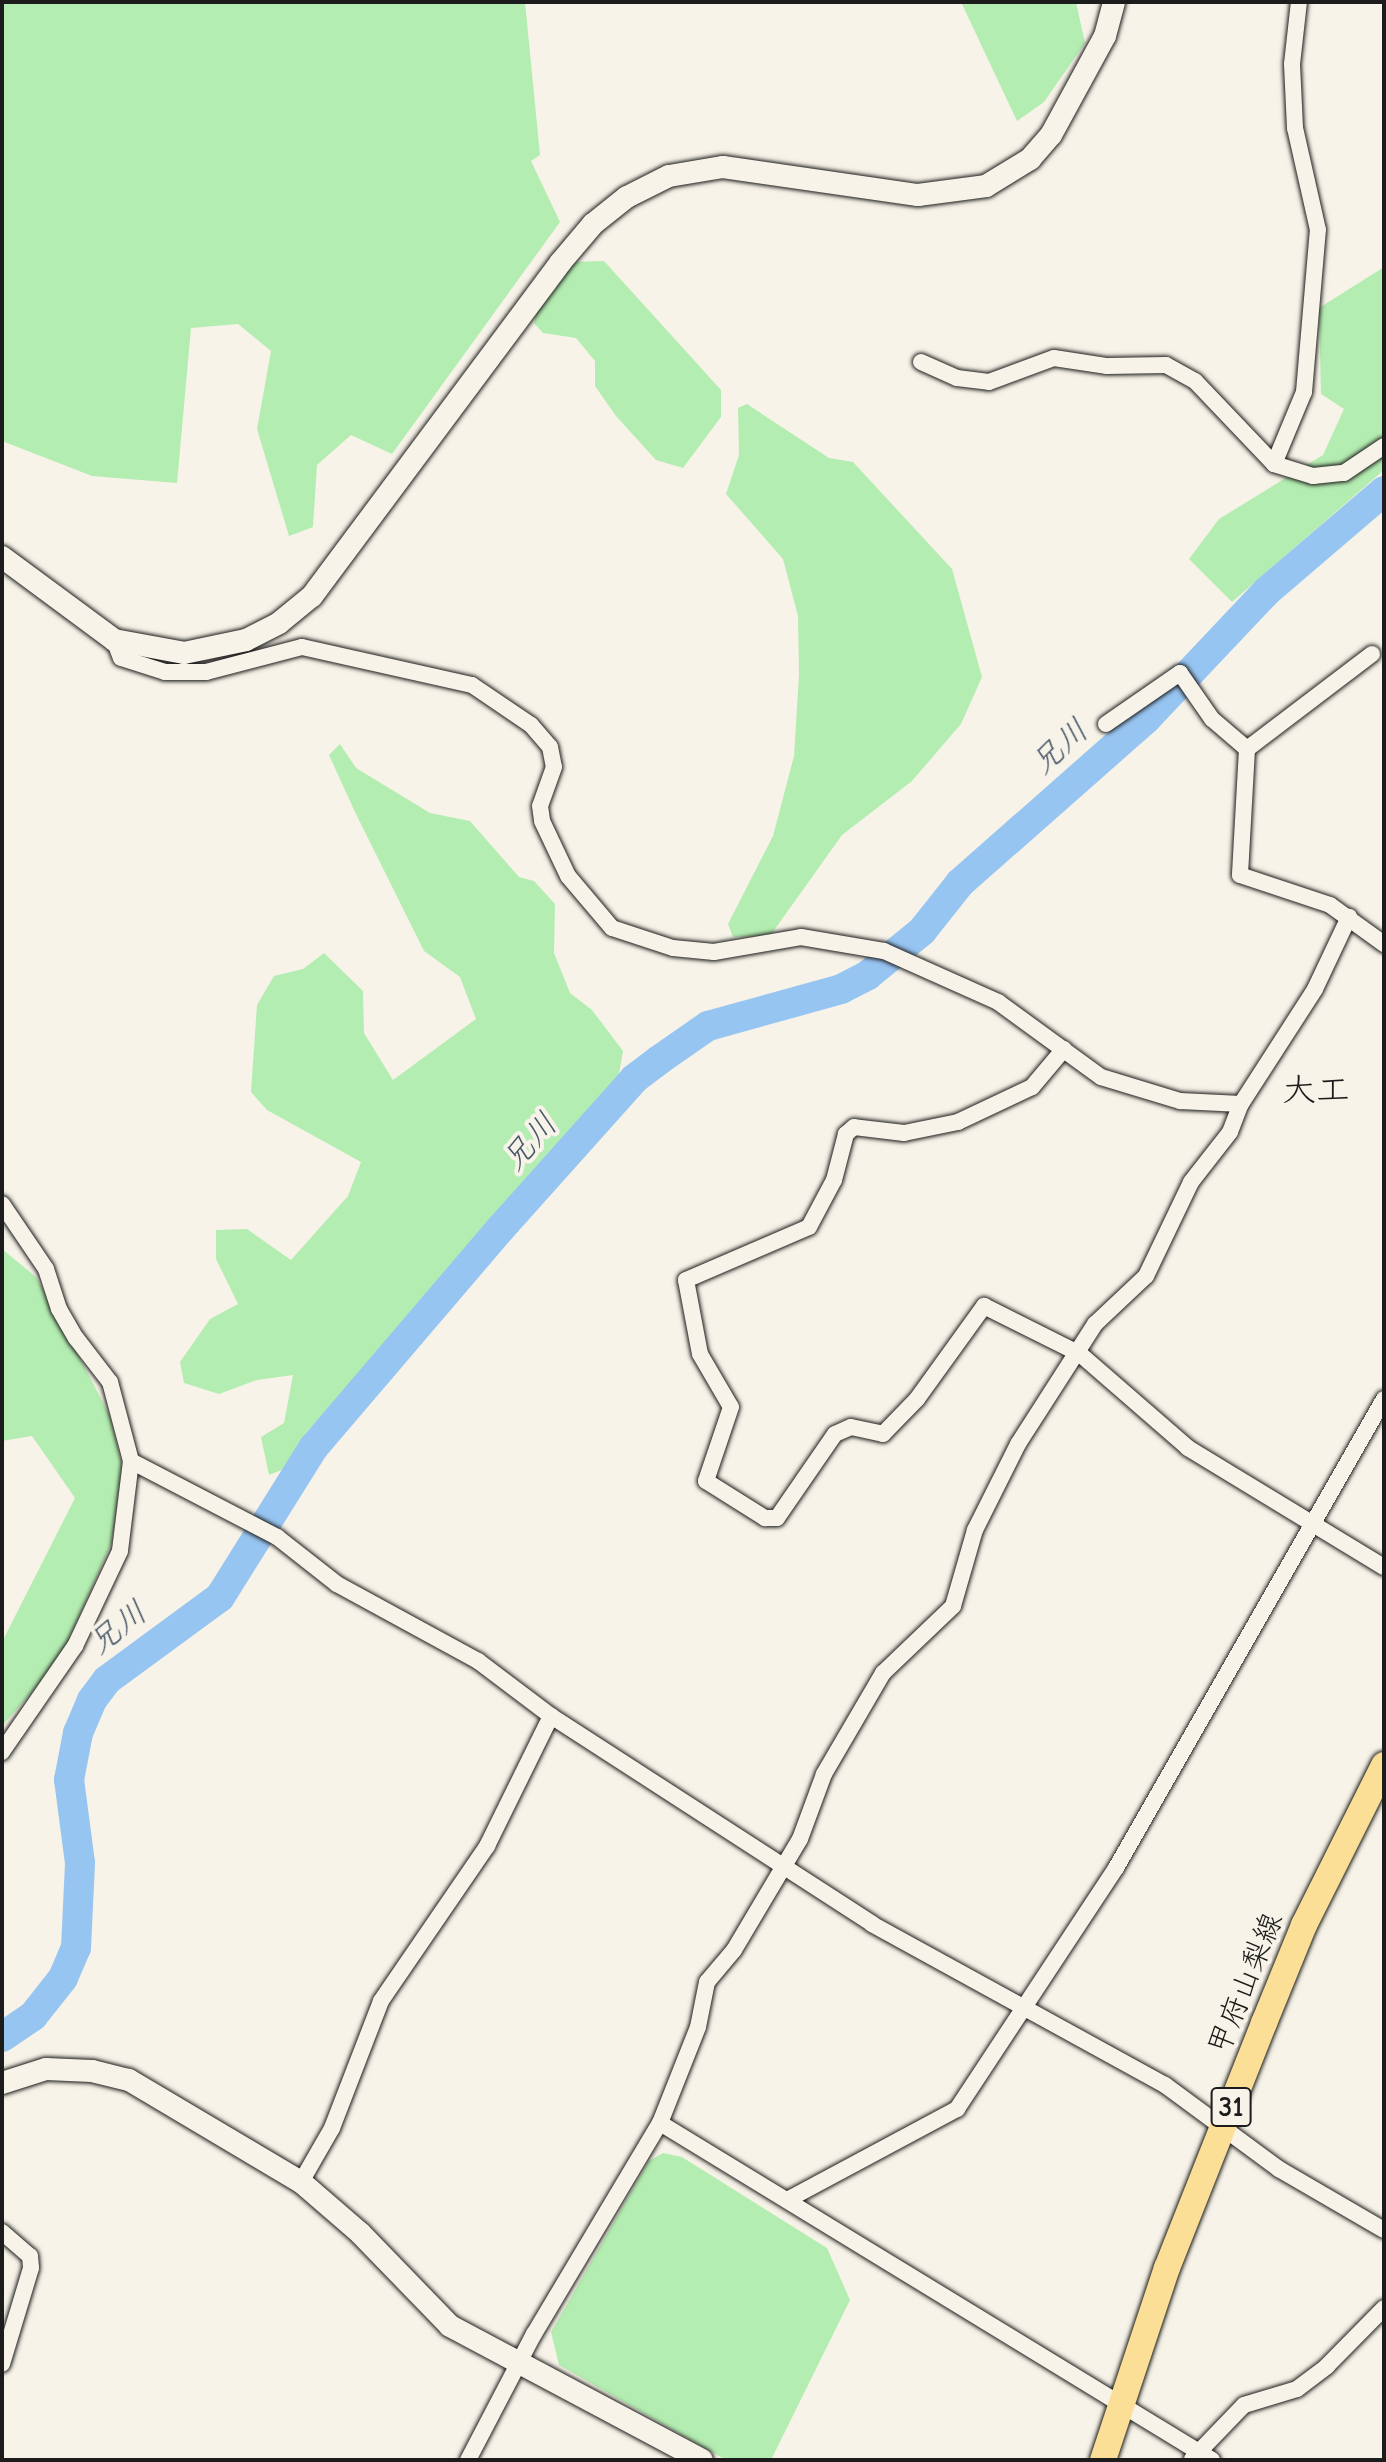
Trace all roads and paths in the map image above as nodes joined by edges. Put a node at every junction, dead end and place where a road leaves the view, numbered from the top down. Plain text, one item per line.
1 (1114, 2) edge
2 (1299, 2) edge
3 (921, 362) dead end
4 (1384, 446) edge
5 (1274, 464) junction
6 (2, 557) edge
7 (114, 640) junction
8 (1372, 654) dead end
9 (1106, 724) dead end
10 (1247, 749) junction
11 (1349, 917) junction
12 (1384, 944) edge
13 (1064, 1049) junction
14 (1241, 1104) junction
15 (2, 1204) edge
16 (1080, 1354) junction
17 (1384, 1399) edge
18 (131, 1461) junction
19 (1312, 1525) junction
20 (1384, 1567) edge
21 (551, 1716) junction
22 (2, 1752) edge
23 (1384, 1765) edge
24 (783, 1866) junction
25 (1023, 2007) junction
26 (2, 2083) edge
27 (660, 2123) junction
28 (1221, 2129) junction
29 (301, 2182) junction
30 (789, 2199) junction
31 (1384, 2230) edge
32 (2, 2232) edge
33 (1384, 2308) edge
34 (2, 2364) edge
35 (522, 2365) junction
36 (1122, 2403) junction
37 (1201, 2457) edge
38 (468, 2460) edge
39 (702, 2460) edge
40 (1103, 2460) edge

1 - 7 street
2 - 5 street
3 - 5 street
4 - 5 street
6 - 7 street
7 - 13 street
8 - 10 street
9 - 10 street
10 - 11 street
11 - 12 street
11 - 14 street
13 - 14 street
13 - 16 street
14 - 16 street
15 - 18 street
16 - 19 street
16 - 24 street
17 - 19 street
18 - 21 street
18 - 22 street
19 - 20 street
19 - 25 street
21 - 24 street
21 - 29 street
23 - 28 main road, 甲府山梨線 / 31
24 - 25 street
24 - 27 street
25 - 28 street
25 - 30 street
26 - 29 street
27 - 30 street
27 - 35 street
28 - 31 street
28 - 36 main road, 甲府山梨線 / 31
29 - 35 street
30 - 36 street
32 - 34 street
33 - 37 street
35 - 38 street
35 - 39 street
36 - 37 street
36 - 40 main road, 甲府山梨線 / 31

